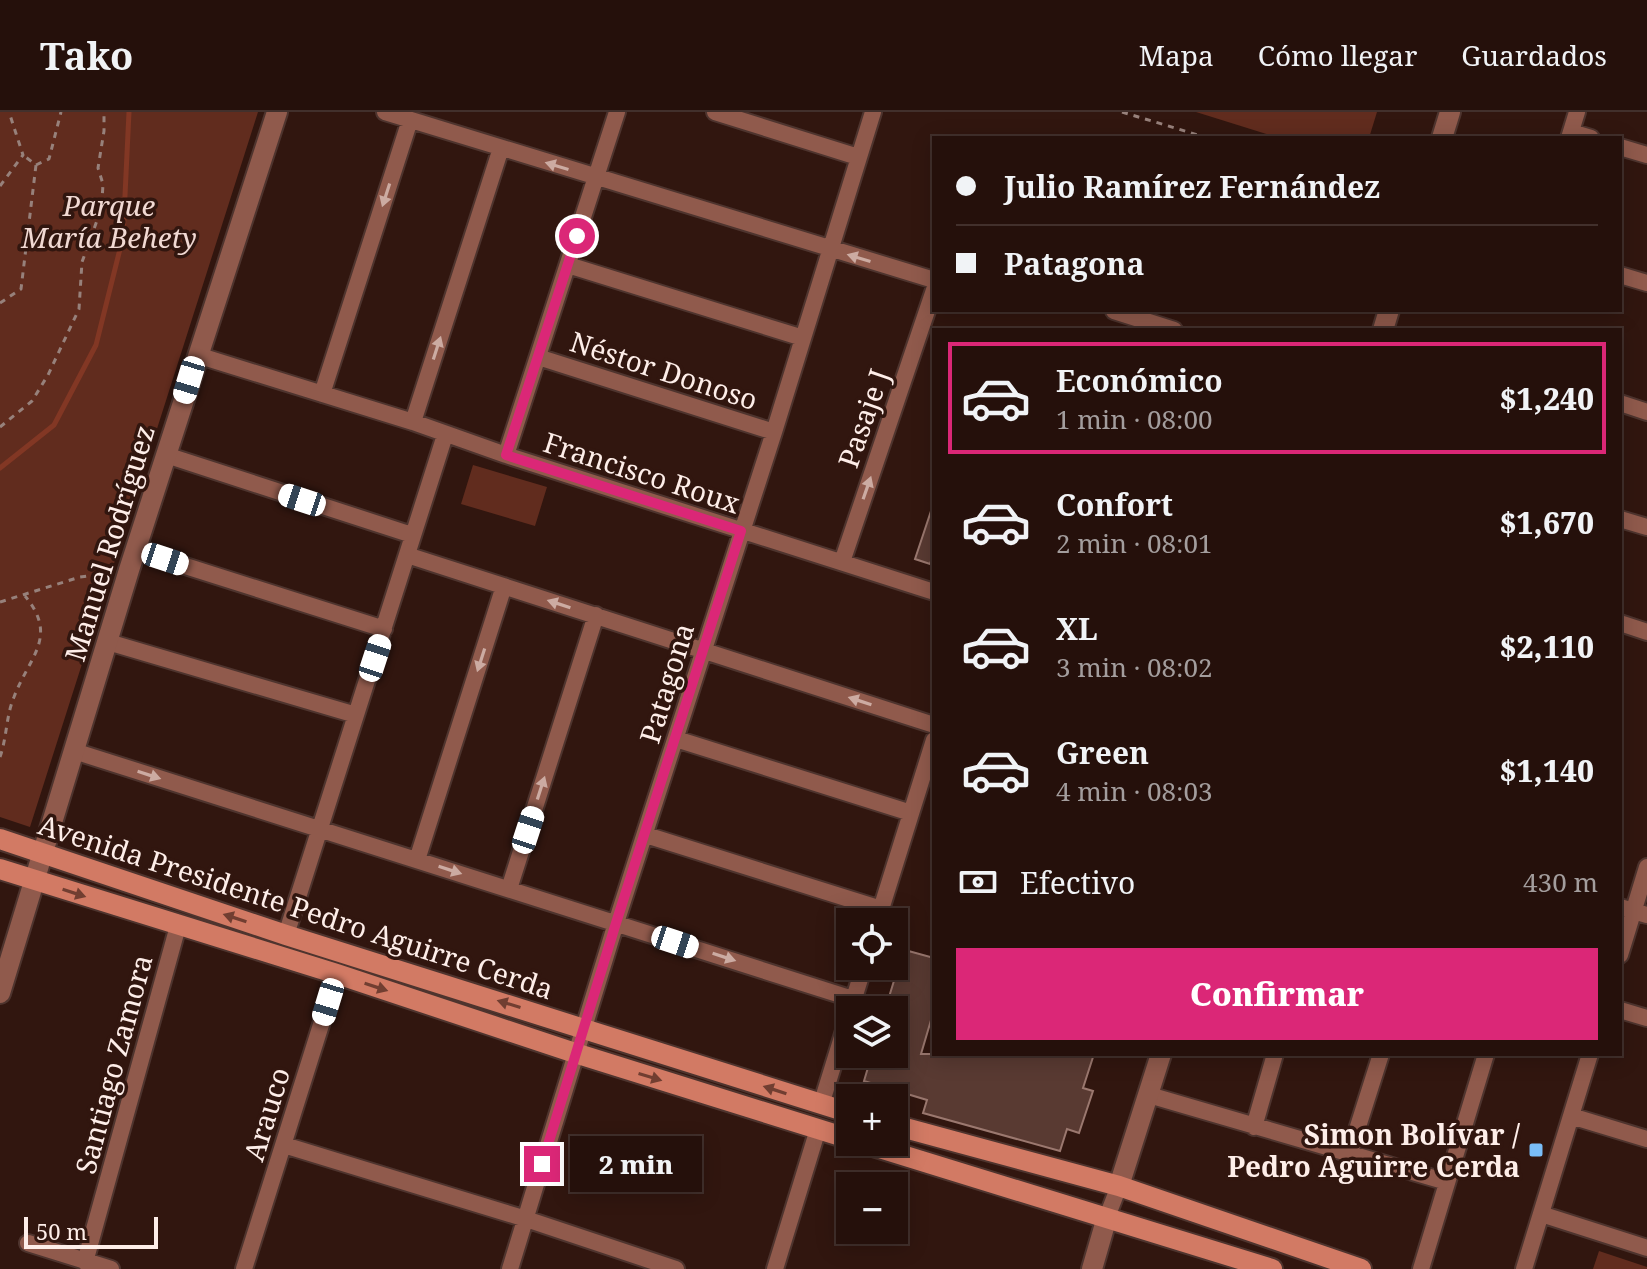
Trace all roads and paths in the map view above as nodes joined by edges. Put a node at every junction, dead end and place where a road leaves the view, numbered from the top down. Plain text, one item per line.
1 (9, 112) edge
2 (61, 112) edge
3 (104, 112) edge
4 (277, 112) edge
5 (385, 112) edge
6 (617, 112) edge
7 (715, 112) edge
8 (873, 112) edge
9 (1122, 112) edge
10 (1450, 112) edge
11 (1577, 112) edge
12 (410, 120) junction
13 (1570, 135) edge
14 (1201, 136) edge
15 (1443, 136) edge
16 (501, 148) junction
17 (1622, 148) edge
18 (23, 155) junction
19 (1647, 155) edge
20 (858, 157) junction
21 (36, 165) junction
22 (596, 178) junction
23 (0, 186) edge
24 (829, 248) junction
25 (568, 265) junction
26 (1622, 276) edge
27 (932, 279) edge
28 (1647, 283) edge
29 (932, 296) edge
30 (0, 303) edge
31 (1117, 312) edge
32 (1168, 328) edge
33 (803, 338) junction
34 (197, 355) junction
35 (538, 357) junction
36 (322, 394) junction
37 (1622, 404) edge
38 (1647, 412) edge
39 (413, 422) junction
40 (0, 427) edge
41 (774, 432) junction
42 (445, 435) junction
43 (166, 455) junction
44 (506, 455) junction
45 (1622, 520) edge
46 (1647, 527) edge
47 (741, 531) junction
48 (412, 535) junction
49 (407, 555) junction
50 (132, 560) junction
51 (842, 562) junction
52 (504, 586) junction
53 (932, 591) edge
54 (25, 596) junction
55 (0, 602) edge
56 (596, 615) junction
57 (1622, 624) edge
58 (384, 629) junction
59 (1647, 632) edge
60 (108, 642) junction
61 (703, 650) junction
62 (356, 715) junction
63 (932, 724) edge
64 (676, 739) junction
65 (932, 746) edge
66 (74, 751) junction
67 (0, 757) edge
68 (911, 813) junction
69 (320, 829) junction
70 (646, 835) junction
71 (0, 839) edge
72 (42, 854) junction
73 (417, 860) junction
74 (1647, 867) edge
75 (0, 869) edge
76 (34, 880) junction
77 (509, 889) junction
78 (856, 908) edge
79 (881, 908) edge
80 (1633, 911) edge
81 (616, 923) junction
82 (178, 926) junction
83 (286, 935) junction
84 (1622, 948) edge
85 (6, 952) edge
86 (337, 974) junction
87 (0, 993) edge
88 (844, 996) edge
89 (1622, 1011) edge
90 (1647, 1018) edge
91 (584, 1027) junction
92 (575, 1053) junction
93 (836, 1055) edge
94 (1160, 1056) edge
95 (1274, 1056) edge
96 (1380, 1056) edge
97 (1485, 1056) edge
98 (1589, 1056) edge
99 (1149, 1095) junction
100 (821, 1105) junction
101 (836, 1109) edge
102 (1571, 1116) junction
103 (1254, 1127) junction
104 (818, 1129) junction
105 (908, 1129) edge
106 (836, 1135) edge
107 (1647, 1139) edge
108 (284, 1145) junction
109 (1349, 1155) junction
110 (906, 1156) edge
111 (1447, 1182) junction
112 (1119, 1186) junction
113 (1541, 1214) junction
114 (1107, 1217) junction
115 (526, 1219) junction
116 (28, 1243) dead end
117 (1647, 1248) edge
118 (85, 1262) junction
119 (1245, 1265) edge
120 (111, 1269) edge
121 (244, 1269) edge
122 (510, 1269) edge
123 (676, 1269) edge
124 (775, 1269) edge
125 (1092, 1269) edge
126 (1272, 1269) edge
127 (1361, 1269) edge
128 (1421, 1269) edge
129 (1524, 1269) edge

1 - 18 path
2 - 21 path
3 - 40 path
4 - 34 street, Manuel Rodríguez
5 - 12 street
6 - 22 street
7 - 20 street
8 - 20 street, Patagona
9 - 14 path
10 - 15 street
11 - 13 street
12 - 16 street
12 -> 36 street
22 -> 16 street
39 -> 16 street
17 - 19 street
18 - 21 path
18 - 23 path
20 - 24 street, Patagona
21 - 30 path
22 - 24 street
22 - 25 street
27 -> 24 street
24 - 33 street, Patagona
25 - 33 street
25 - 35 street
26 - 28 street
51 -> 29 street, Pasaje J
31 - 32 street
33 - 41 street, Patagona
34 - 36 street, Francisco Roux
34 - 43 street, Manuel Rodríguez
35 - 41 street, Néstor Donoso
35 - 44 street
36 - 39 street, Francisco Roux
37 - 38 street
39 - 42 street, Francisco Roux
41 - 47 street, Patagona
42 - 44 street, Francisco Roux
42 - 48 street
43 - 48 street
43 - 50 street, Manuel Rodríguez
44 - 47 street, Francisco Roux
45 - 46 street
47 - 51 street, Francisco Roux
47 - 61 street, Patagona
48 - 49 street
49 - 52 street
49 - 58 street
50 - 54 path
50 - 58 street
50 - 60 street, Manuel Rodríguez
51 - 53 street, Francisco Roux
56 -> 52 street
52 -> 73 street
54 - 55 path
54 - 67 path
56 - 61 street
77 -> 56 street
57 - 59 street
58 - 62 street
60 - 62 street
60 - 66 street, Manuel Rodríguez
63 -> 61 street
61 - 64 street, Patagona
62 - 69 street
64 - 68 street
64 - 70 street, Patagona
65 - 68 street
66 -> 69 street
66 - 72 street, Manuel Rodríguez
68 - 79 street
69 - 73 street
69 - 83 street
70 - 78 street
70 - 81 street, Patagona
71 - 72 main road, Avenida Presidente Pedro Aguirre Cerda
72 - 76 street, Manuel Rodríguez
83 -> 72 main road, Avenida Presidente Pedro Aguirre Cerda
73 -> 77 street
74 - 80 street
75 - 76 main road, Avenida Presidente Pedro Aguirre Cerda
76 -> 82 main road, Avenida Presidente Pedro Aguirre Cerda
76 - 85 street, Manuel Rodríguez
77 - 81 street
80 - 84 street
81 -> 88 street
81 - 91 street, Patagona
82 - 86 main road, Avenida Presidente Pedro Aguirre Cerda
82 - 118 street, Santiago Zamora
91 -> 83 main road, Avenida Presidente Pedro Aguirre Cerda
85 - 87 street, Manuel Rodríguez
86 -> 92 main road, Avenida Presidente Pedro Aguirre Cerda
86 - 108 street, Arauco
89 - 90 street
91 - 92 street, Patagona
100 -> 91 main road, Avenida Presidente Pedro Aguirre Cerda
92 -> 104 main road, Avenida Presidente Pedro Aguirre Cerda
92 - 115 street, Patagona
93 - 100 street
94 - 99 street
95 - 103 street
96 - 109 street
97 - 111 street
98 - 102 street
99 - 103 street
99 - 112 street
100 - 101 main road, Avenida Presidente Pedro Aguirre Cerda
100 - 104 main road
102 - 107 street
102 - 113 street
103 - 109 street
104 - 106 main road, Avenida Presidente Pedro Aguirre Cerda
104 - 124 street
105 - 112 main road
108 - 115 street
108 - 121 street, Arauco
109 - 111 street
110 - 114 main road
111 - 128 street
112 - 114 street
112 - 127 main road
113 - 117 street
113 - 129 street
114 - 119 main road
114 - 125 street
115 - 122 street, Patagona
115 - 123 street
116 - 118 street
118 - 120 street
119 - 126 main road

